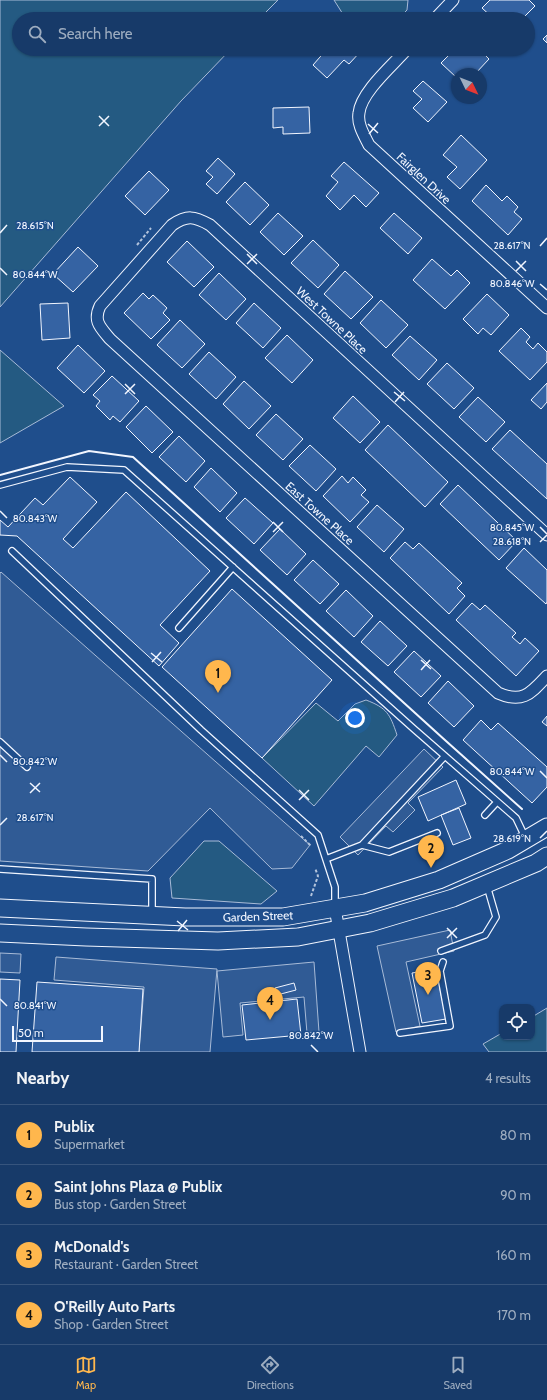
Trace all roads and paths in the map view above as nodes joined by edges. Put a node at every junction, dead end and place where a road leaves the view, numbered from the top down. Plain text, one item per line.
1 (453, 0) edge
2 (442, 12) edge
3 (401, 56) edge
4 (100, 306) joint
5 (547, 308) edge
6 (0, 485) edge
7 (547, 535) edge
8 (12, 551) dead end
9 (233, 567) junction
10 (179, 628) dead end
11 (547, 676) edge
12 (0, 742) edge
13 (445, 756) junction
14 (27, 767) dead end
15 (497, 802) junction
16 (484, 815) dead end
17 (547, 827) edge
18 (436, 834) dead end
19 (301, 836) dead end
20 (526, 839) junction
21 (362, 845) junction
22 (310, 847) dead end
23 (546, 858) edge
24 (326, 859) junction
25 (315, 868) dead end
26 (0, 869) edge
27 (487, 884) junction
28 (311, 896) dead end
29 (335, 908) junction
30 (6, 909) edge
31 (152, 916) junction
32 (339, 929) junction
33 (0, 933) edge
34 (441, 951) dead end
35 (443, 962) dead end
36 (400, 1033) dead end
37 (360, 1052) edge

1 - 2 street
3 - 5 street, Fairglen Drive
4 - 7 street, West Towne Place
4 - 11 street, East Towne Place
6 - 9 lane
8 - 24 lane
9 - 10 lane
9 - 13 lane
12 - 14 lane
13 - 15 lane
13 - 21 lane
15 - 16 lane
15 - 20 lane
17 - 20 main road, Garden Street
18 - 21 lane
19 - 22 path
20 - 29 main road, Garden Street
21 - 24 lane
23 - 27 main road, Garden Street
24 - 29 lane
25 - 28 path
26 - 31 lane
27 - 32 main road, Garden Street
27 - 34 lane
29 - 31 main road, Garden Street
29 - 32 street
30 - 31 main road, Garden Street
32 - 33 main road, Garden Street
32 - 37 street
35 - 36 lane

